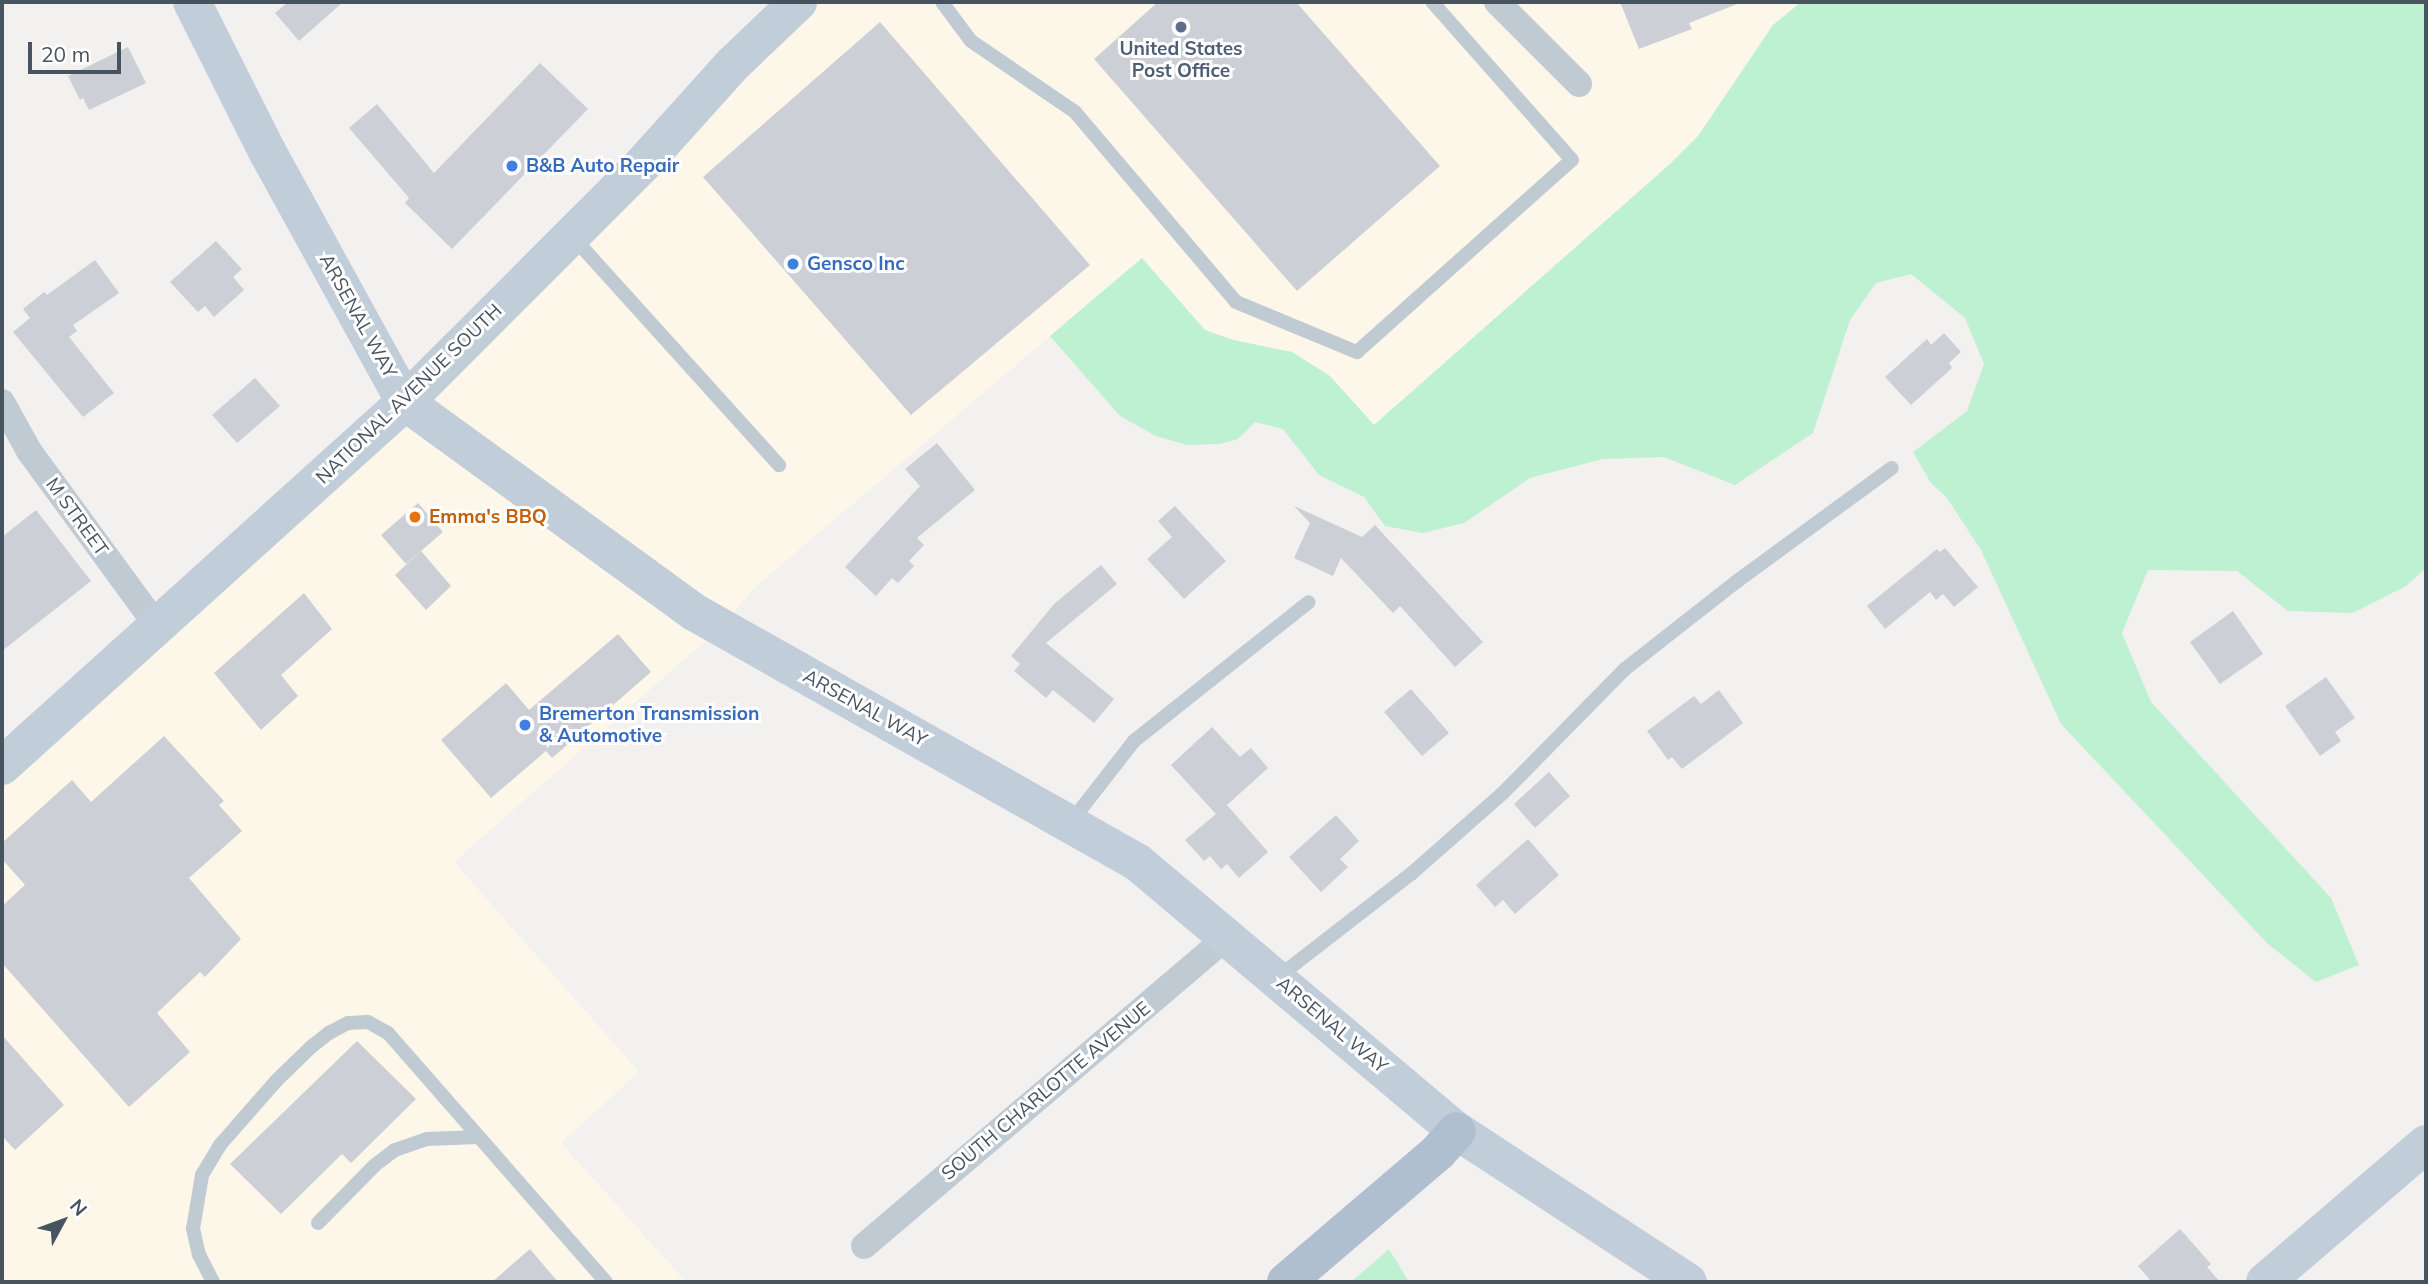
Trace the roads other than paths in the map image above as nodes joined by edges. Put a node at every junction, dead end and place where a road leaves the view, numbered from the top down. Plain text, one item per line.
1 (192, 2) edge
2 (798, 2) edge
3 (942, 2) edge
4 (1432, 2) edge
5 (1497, 2) edge
6 (1580, 84) dead end
7 (571, 235) junction
8 (405, 401) junction
9 (2, 402) edge
10 (779, 465) dead end
11 (1892, 468) dead end
12 (1309, 602) dead end
13 (158, 627) junction
14 (2, 766) edge
15 (1069, 823) junction
16 (1228, 936) junction
17 (1277, 977) junction
18 (1457, 1131) junction
19 (478, 1137) junction
20 (2426, 1144) edge
21 (318, 1223) dead end
22 (864, 1246) dead end
23 (213, 1282) edge
24 (606, 1282) edge
25 (1286, 1282) edge
26 (1688, 1282) edge
27 (2265, 1282) edge

1 - 8 main road, ARSENAL WAY
2 - 7 main road, NATIONAL AVENUE SOUTH
3 - 4 lane
5 - 6 street
7 - 8 main road, NATIONAL AVENUE SOUTH
7 - 10 lane
8 - 13 main road, NATIONAL AVENUE SOUTH
8 - 15 main road, ARSENAL WAY
9 - 13 street, M STREET
11 - 17 lane
12 - 15 lane
13 - 14 main road, NATIONAL AVENUE SOUTH
15 - 16 main road, ARSENAL WAY
16 - 17 main road, ARSENAL WAY
16 - 22 street, SOUTH CHARLOTTE AVENUE
17 - 18 main road, ARSENAL WAY
18 - 25 main road
18 - 26 main road, ARSENAL WAY
19 - 21 lane
19 - 23 lane
19 - 24 lane
20 - 27 main road

